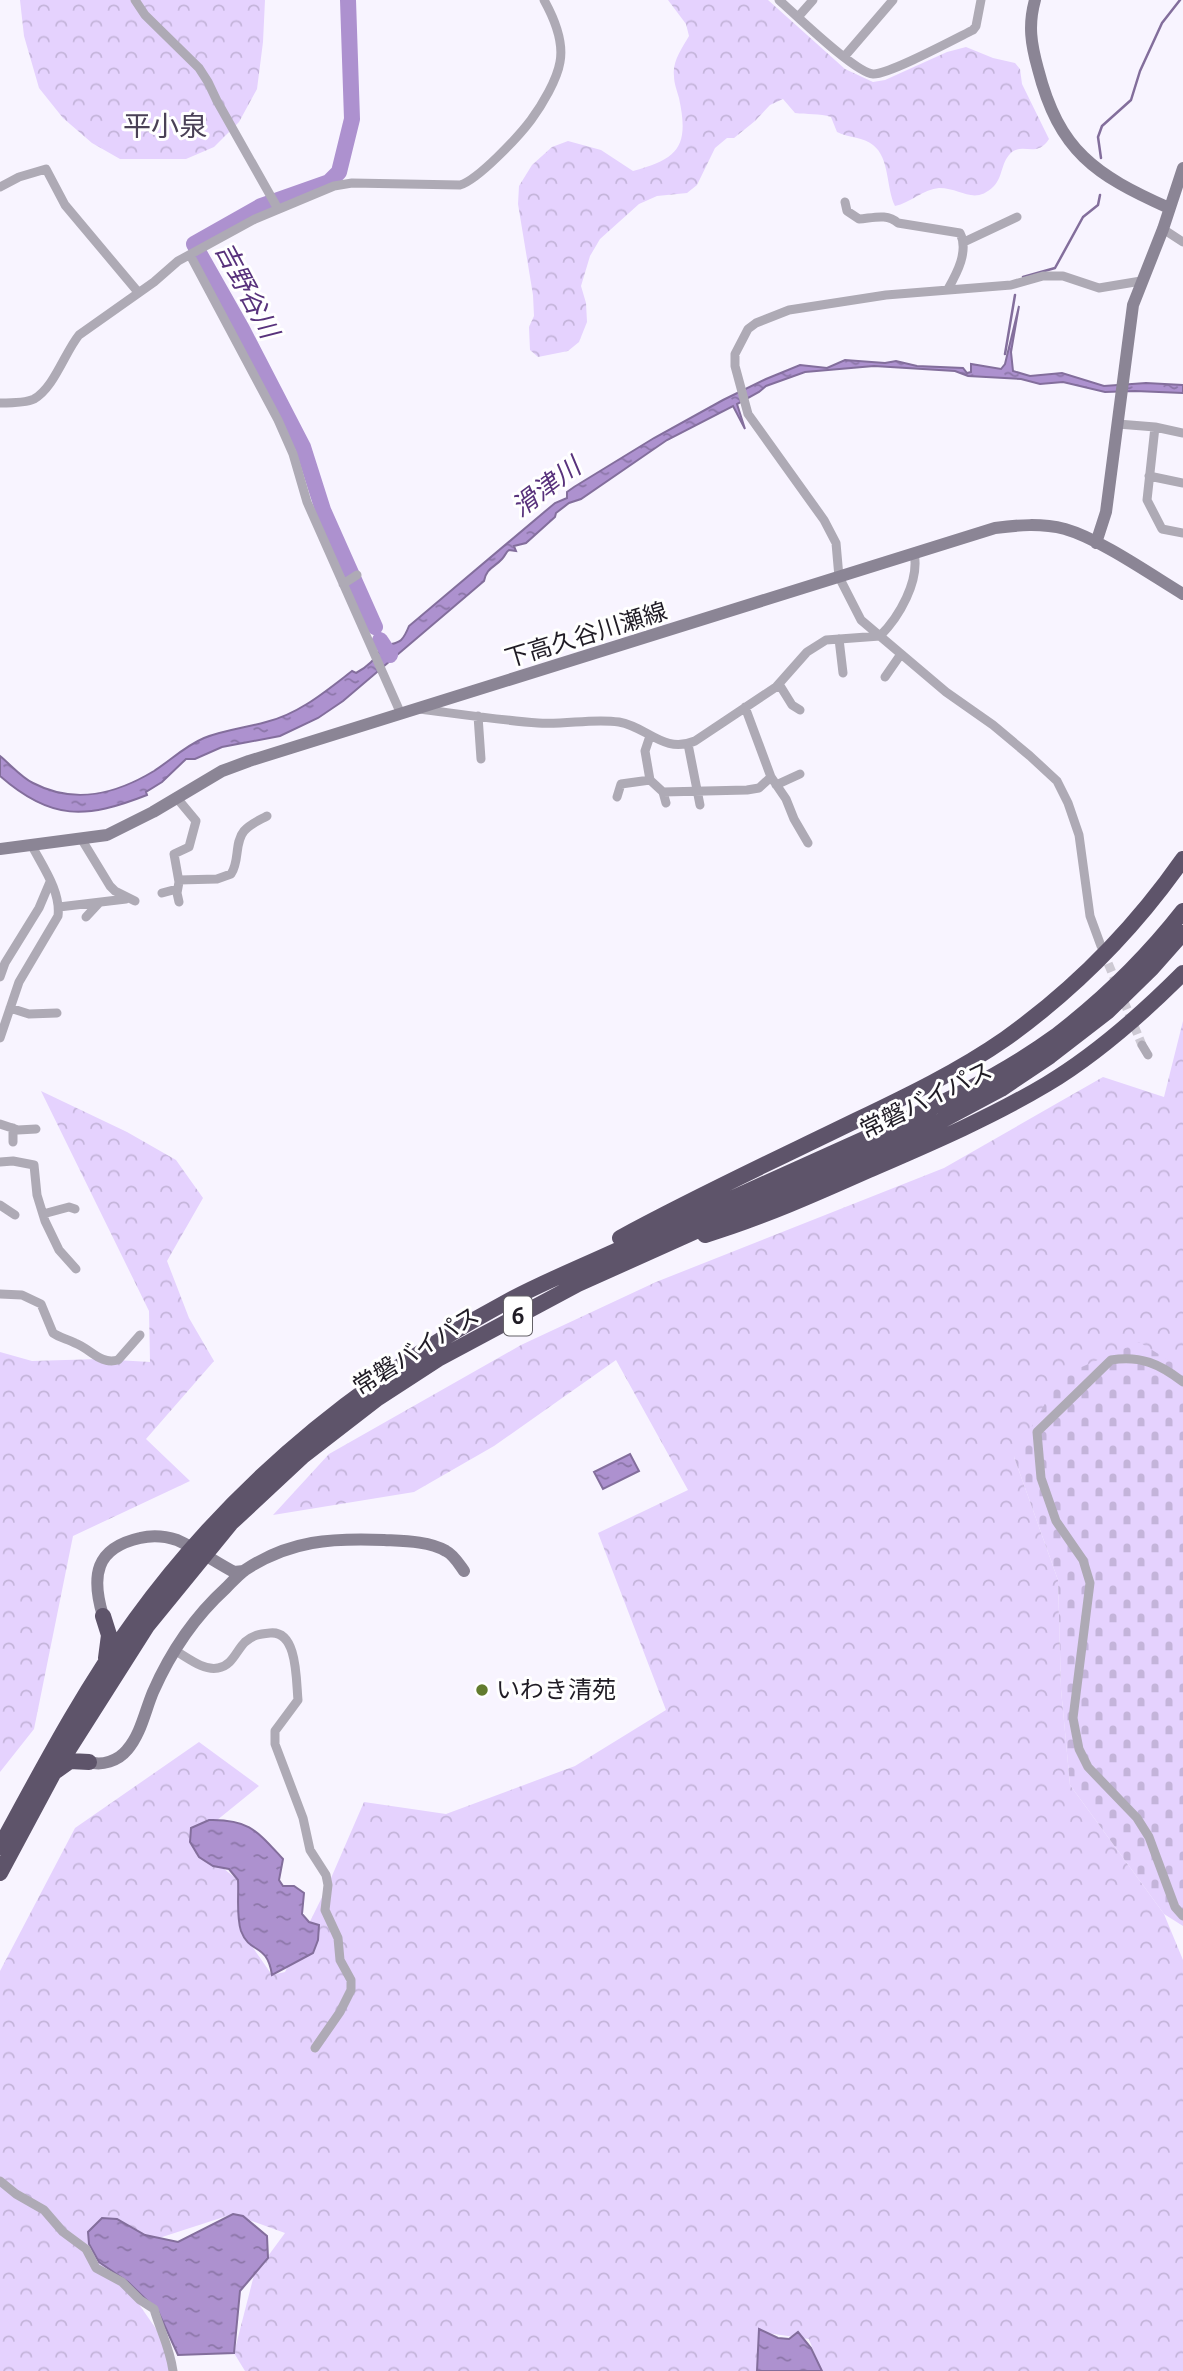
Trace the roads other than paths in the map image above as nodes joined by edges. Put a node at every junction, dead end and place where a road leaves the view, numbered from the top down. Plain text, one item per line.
1 (135, 0) edge
2 (544, 0) edge
3 (779, 0) edge
4 (813, 0) edge
5 (893, 0) edge
6 (981, 0) edge
7 (1035, 0) edge
8 (798, 17) junction
9 (844, 57) junction
10 (1183, 168) edge
11 (0, 187) edge
12 (845, 202) dead end
13 (276, 204) junction
14 (1169, 208) junction
15 (1017, 217) dead end
16 (1163, 229) junction
17 (964, 242) junction
18 (1183, 242) edge
19 (195, 252) junction
20 (1141, 281) junction
21 (948, 289) junction
22 (138, 292) junction
23 (0, 403) edge
24 (1118, 424) junction
25 (1155, 427) junction
26 (1183, 433) edge
27 (1149, 476) junction
28 (1183, 483) edge
29 (1183, 533) edge
30 (1096, 543) junction
31 (914, 553) junction
32 (839, 577) junction
33 (1183, 594) edge
34 (880, 636) junction
35 (839, 639) junction
36 (901, 654) junction
37 (843, 673) dead end
38 (885, 677) dead end
39 (779, 684) junction
40 (745, 707) junction
41 (417, 709) junction
42 (800, 710) dead end
43 (401, 714) junction
44 (478, 716) junction
45 (650, 736) junction
46 (688, 744) junction
47 (481, 759) dead end
48 (800, 774) dead end
49 (650, 780) junction
50 (773, 781) junction
51 (663, 792) junction
52 (698, 793) junction
53 (176, 797) junction
54 (617, 797) dead end
55 (666, 803) dead end
56 (700, 805) dead end
57 (267, 816) dead end
58 (82, 839) junction
59 (808, 843) dead end
60 (32, 846) junction
61 (0, 849) edge
62 (1183, 859) edge
63 (50, 882) junction
64 (178, 885) junction
65 (162, 893) dead end
66 (100, 901) junction
67 (179, 902) dead end
68 (59, 907) junction
69 (1183, 911) edge
70 (86, 917) dead end
71 (1183, 933) edge
72 (1101, 946) tunnel mouth
73 (1183, 973) edge
74 (0, 977) edge
75 (10, 1008) junction
76 (57, 1013) dead end
77 (0, 1038) edge
78 (1142, 1045) tunnel mouth
79 (1148, 1055) dead end
80 (0, 1124) edge
81 (13, 1128) junction
82 (36, 1129) dead end
83 (13, 1142) dead end
84 (0, 1163) edge
85 (0, 1205) edge
86 (75, 1209) dead end
87 (43, 1214) junction
88 (15, 1215) dead end
89 (636, 1257) junction
90 (76, 1269) dead end
91 (545, 1283) junction
92 (0, 1294) edge
93 (140, 1335) dead end
94 (1183, 1382) edge
95 (239, 1571) junction
96 (464, 1571) dead end
97 (103, 1616) junction
98 (135, 1619) junction
99 (174, 1650) junction
100 (105, 1664) junction
101 (82, 1726) junction
102 (89, 1762) junction
103 (52, 1774) junction
104 (0, 1847) edge
105 (0, 1872) edge
106 (1183, 1916) edge
107 (315, 2048) dead end
108 (0, 2182) edge
109 (173, 2371) edge

1 - 13 street
2 - 13 street
3 - 8 street
4 - 8 street
5 - 9 street
6 - 9 street
7 - 14 street
8 - 9 street
10 - 14 street
11 - 22 street
12 - 17 street
13 - 19 street
14 - 16 street
15 - 17 street
16 - 18 street
16 - 20 street
17 - 21 street
19 - 22 street
19 - 43 street
20 - 21 street
20 - 24 street
21 - 32 street
22 - 23 street
24 - 25 street
24 - 30 street
25 - 26 street
25 - 27 street
27 - 28 street
27 - 29 street
30 - 31 street, 下高久谷川瀬線
30 - 33 street, 下高久谷川瀬線
31 - 32 street, 下高久谷川瀬線
31 - 34 street
32 - 34 street
32 - 41 street, 下高久谷川瀬線
34 - 35 street
34 - 36 street
35 - 37 street
35 - 39 street
36 - 38 street
36 - 72 street
39 - 40 street
39 - 42 street
40 - 46 street
40 - 50 street
41 - 43 street, 下高久谷川瀬線
41 - 44 street
43 - 53 street, 下高久谷川瀬線
44 - 45 street
44 - 47 street
45 - 46 street
45 - 49 street
46 - 52 street
48 - 50 street
49 - 51 street
49 - 54 street
50 - 52 street
50 - 59 street
51 - 52 street
51 - 55 street
52 - 56 street
53 - 58 street, 下高久谷川瀬線
53 - 64 street
57 - 64 street
58 - 60 street, 下高久谷川瀬線
58 - 66 street
60 - 61 street, 下高久谷川瀬線
60 - 63 street
62 - 91 highway
63 - 68 street
63 - 74 street
64 - 65 street
64 - 67 street
66 - 68 street
66 - 70 street
68 - 75 street
69 - 91 highway, 常磐バイパス / 6
71 - 89 highway, 常磐バイパス / 6
73 - 89 highway
75 - 76 street
75 - 77 street
78 - 79 street
80 - 81 street
81 - 82 street
81 - 83 street
84 - 87 street
85 - 88 street
86 - 87 street
87 - 90 street
89 - 101 highway, 常磐バイパス / 6
91 - 98 highway, 常磐バイパス / 6
92 - 93 street
94 - 106 street
95 - 96 street
95 - 97 street
95 - 99 street
97 - 98 highway
97 - 100 highway
98 - 100 highway, 常磐バイパス / 6
99 - 102 street
99 - 107 street
100 - 104 highway, 常磐バイパス / 6
101 - 102 highway
101 - 103 highway, 常磐バイパス / 6
102 - 103 highway
103 - 105 highway, 常磐バイパス / 6
108 - 109 street

